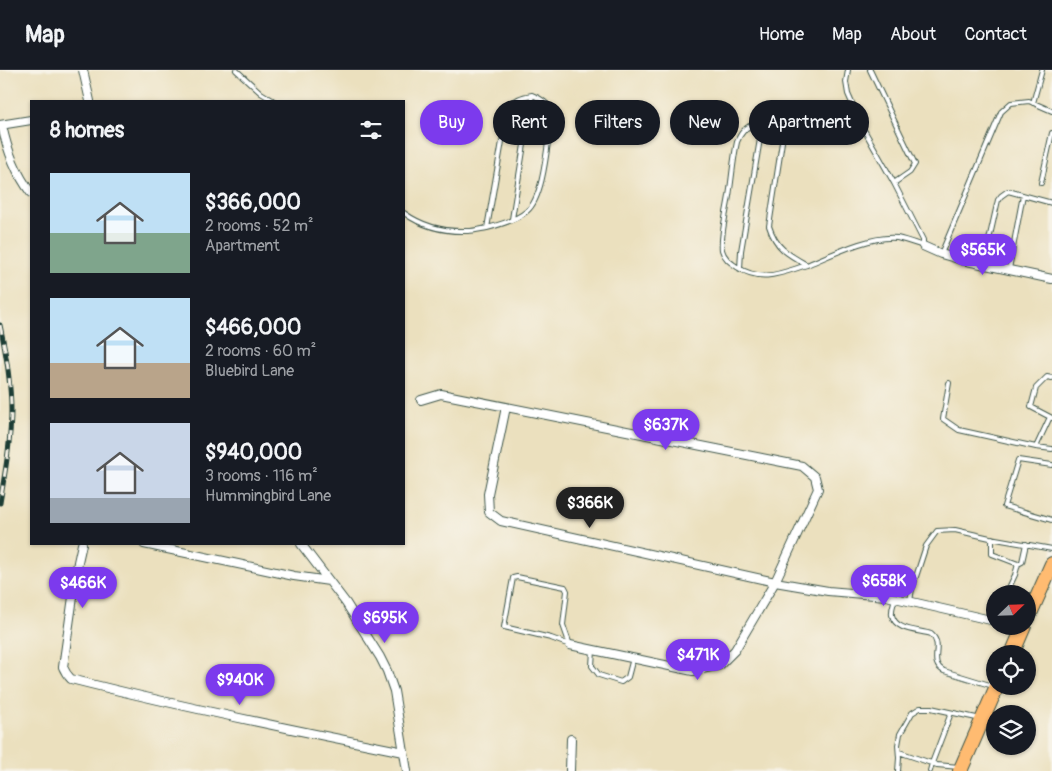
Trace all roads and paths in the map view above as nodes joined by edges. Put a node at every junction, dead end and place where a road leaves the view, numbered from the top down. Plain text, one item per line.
1 (83, 70) edge
2 (236, 70) edge
3 (848, 70) edge
4 (870, 70) edge
5 (1042, 70) edge
6 (532, 95) junction
7 (90, 100) edge
8 (272, 100) edge
9 (1033, 103) junction
10 (1052, 111) edge
11 (30, 120) edge
12 (1, 125) edge
13 (749, 126) edge
14 (1052, 133) edge
15 (759, 145) edge
16 (782, 145) edge
17 (1041, 183) dead end
18 (894, 184) junction
19 (30, 192) edge
20 (1023, 195) junction
21 (1052, 203) edge
22 (405, 214) edge
23 (512, 219) junction
24 (487, 228) junction
25 (923, 246) junction
26 (1012, 253) junction
27 (941, 254) junction
28 (807, 265) junction
29 (740, 269) junction
30 (1009, 270) junction
31 (1052, 279) edge
32 (1051, 378) edge
33 (949, 383) dead end
34 (421, 400) dead end
35 (506, 407) junction
36 (1051, 418) edge
37 (1036, 447) junction
38 (1052, 449) edge
39 (1052, 465) edge
40 (1052, 520) edge
41 (992, 538) junction
42 (1026, 544) junction
43 (82, 545) edge
44 (149, 545) edge
45 (302, 545) edge
46 (1052, 549) edge
47 (1018, 564) junction
48 (1052, 564) edge
49 (329, 581) junction
50 (775, 582) junction
51 (1010, 585) edge
52 (895, 598) junction
53 (1036, 598) edge
54 (910, 602) junction
55 (986, 618) edge
56 (570, 645) junction
57 (593, 650) junction
58 (633, 658) junction
59 (986, 683) edge
60 (992, 695) edge
61 (951, 713) junction
62 (983, 719) junction
63 (571, 740) dead end
64 (404, 752) junction
65 (899, 752) junction
66 (932, 763) junction
67 (964, 770) edge
68 (407, 771) edge
69 (570, 771) edge
70 (898, 771) edge
71 (930, 771) edge

1 - 7 street
2 - 8 lane
3 - 18 lane
4 - 18 lane
5 - 9 lane
6 - 23 lane
6 - 23 lane
6 - 24 lane
9 - 10 lane
9 - 27 lane
11 - 12 street
12 - 19 street
13 - 29 lane
14 - 17 lane
15 - 29 lane
16 - 28 lane
18 - 25 lane
20 - 21 lane
20 - 26 lane
20 - 26 lane
22 - 24 lane
23 - 24 lane
25 - 27 street
25 - 28 lane
26 - 30 lane
27 - 30 street
28 - 29 lane
30 - 31 street
32 - 36 lane
33 - 37 lane
34 - 35 street
35 - 50 street
35 - 50 street
36 - 37 lane
37 - 38 lane
39 - 40 lane
41 - 42 lane
41 - 47 lane
41 - 54 lane
42 - 46 lane
42 - 47 lane
43 - 64 street
44 - 49 street
45 - 49 street
47 - 51 lane
48 - 53 highway
49 - 64 street
50 - 52 street
50 - 58 street
52 - 54 street
52 - 59 lane
54 - 55 street
56 - 56 lane
56 - 57 street
57 - 58 street
57 - 58 lane
60 - 62 highway
61 - 62 lane
61 - 65 lane
61 - 66 lane
62 - 67 highway
63 - 69 street
64 - 68 street
65 - 66 lane
65 - 70 lane
66 - 67 lane
66 - 71 lane

